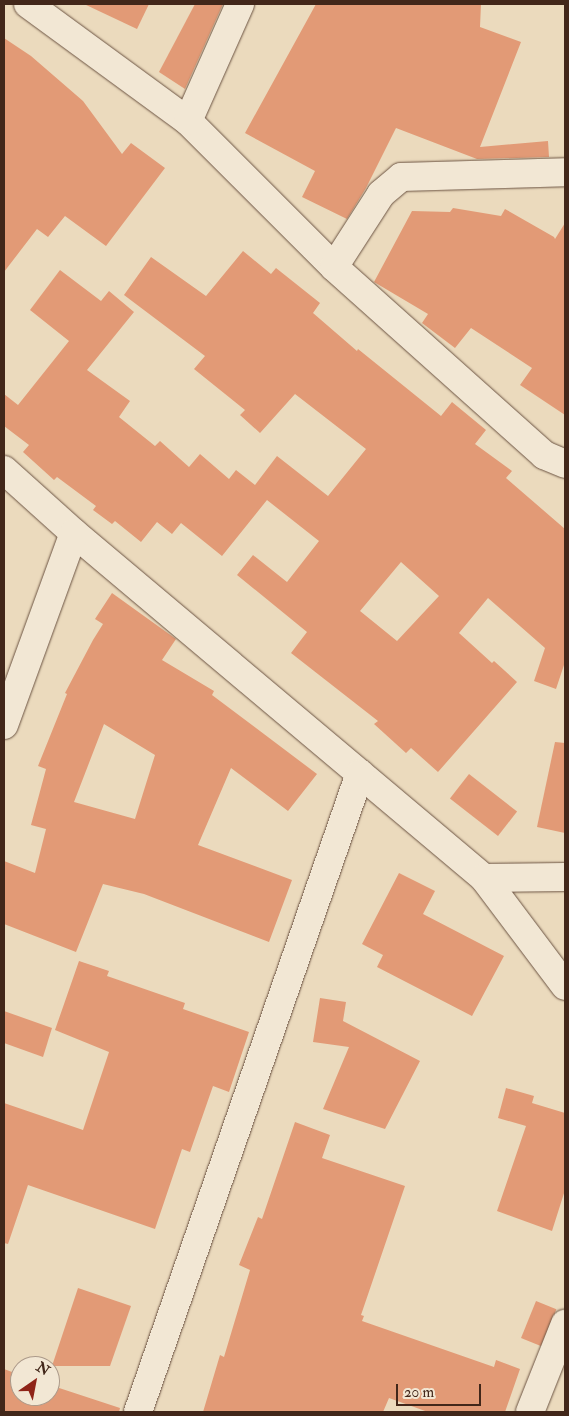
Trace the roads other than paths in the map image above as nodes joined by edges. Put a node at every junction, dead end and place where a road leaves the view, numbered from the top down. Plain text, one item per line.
1 (28, 4) edge
2 (240, 4) edge
3 (188, 121) junction
4 (565, 172) edge
5 (334, 267) junction
6 (565, 464) edge
7 (4, 470) edge
8 (74, 533) junction
9 (4, 725) edge
10 (360, 773) junction
11 (565, 876) edge
12 (484, 878) junction
13 (565, 986) edge
14 (565, 1324) edge
15 (138, 1412) edge
16 (530, 1412) edge

1 - 3 street
2 - 3 street
3 - 5 street
4 - 5 street
5 - 6 street
7 - 8 street
8 - 9 street
8 - 10 street
10 - 12 street
10 - 15 street
11 - 12 street
12 - 13 street
14 - 16 street

